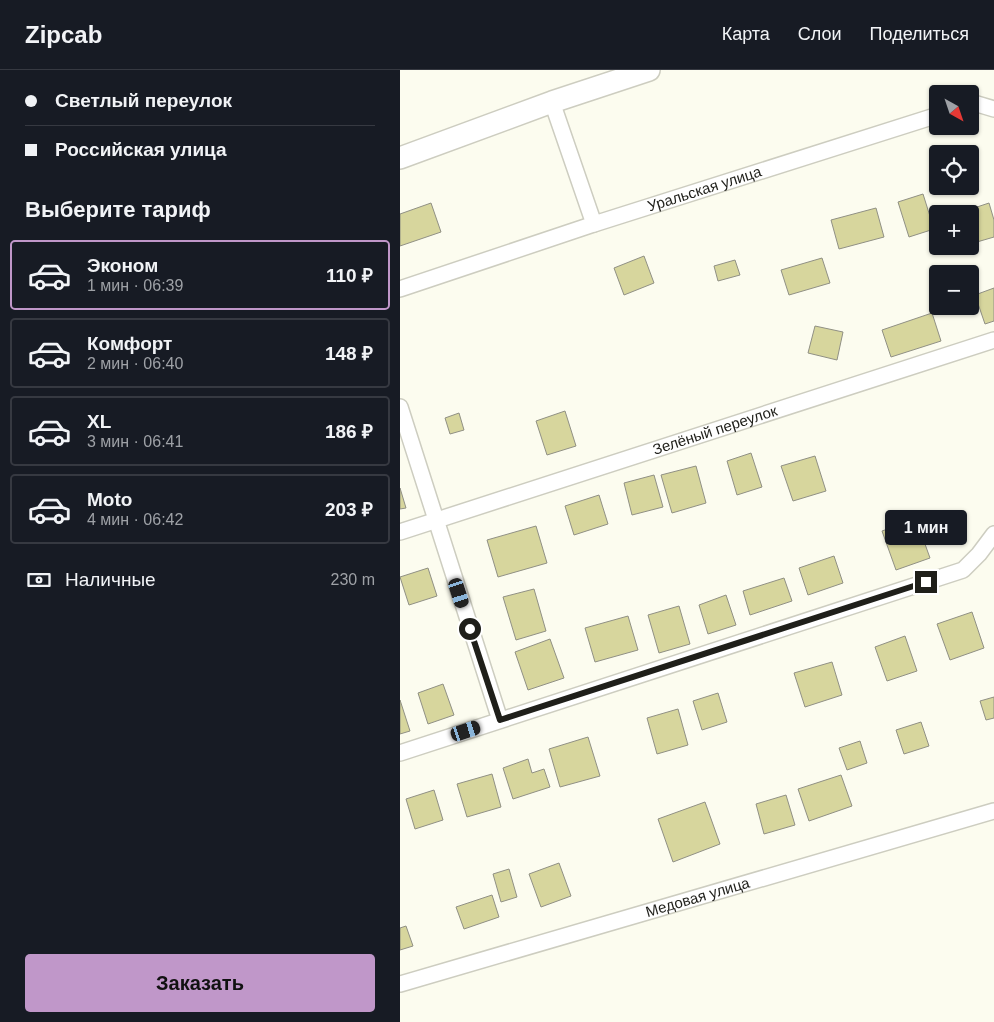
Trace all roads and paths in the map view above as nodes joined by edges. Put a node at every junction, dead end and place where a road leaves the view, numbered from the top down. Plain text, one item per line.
1 (650, 70) edge
2 (552, 102) junction
3 (979, 106) edge
4 (994, 109) edge
5 (929, 118) edge
6 (400, 158) edge
7 (594, 224) junction
8 (400, 289) edge
9 (994, 340) edge
10 (400, 407) edge
11 (436, 521) junction
12 (400, 532) edge
13 (994, 534) edge
14 (500, 720) junction
15 (400, 753) edge
16 (994, 811) edge
17 (400, 984) edge

1 - 2 main road
2 - 6 main road
2 - 7 street
3 - 4 street
5 - 7 street, Уральская улица
7 - 8 street, Уральская улица
9 - 11 street, Зелёный переулок
10 - 11 street
11 - 12 street, Зелёный переулок
11 - 14 street
13 - 14 street
14 - 15 street
16 - 17 street, Медовая улица

